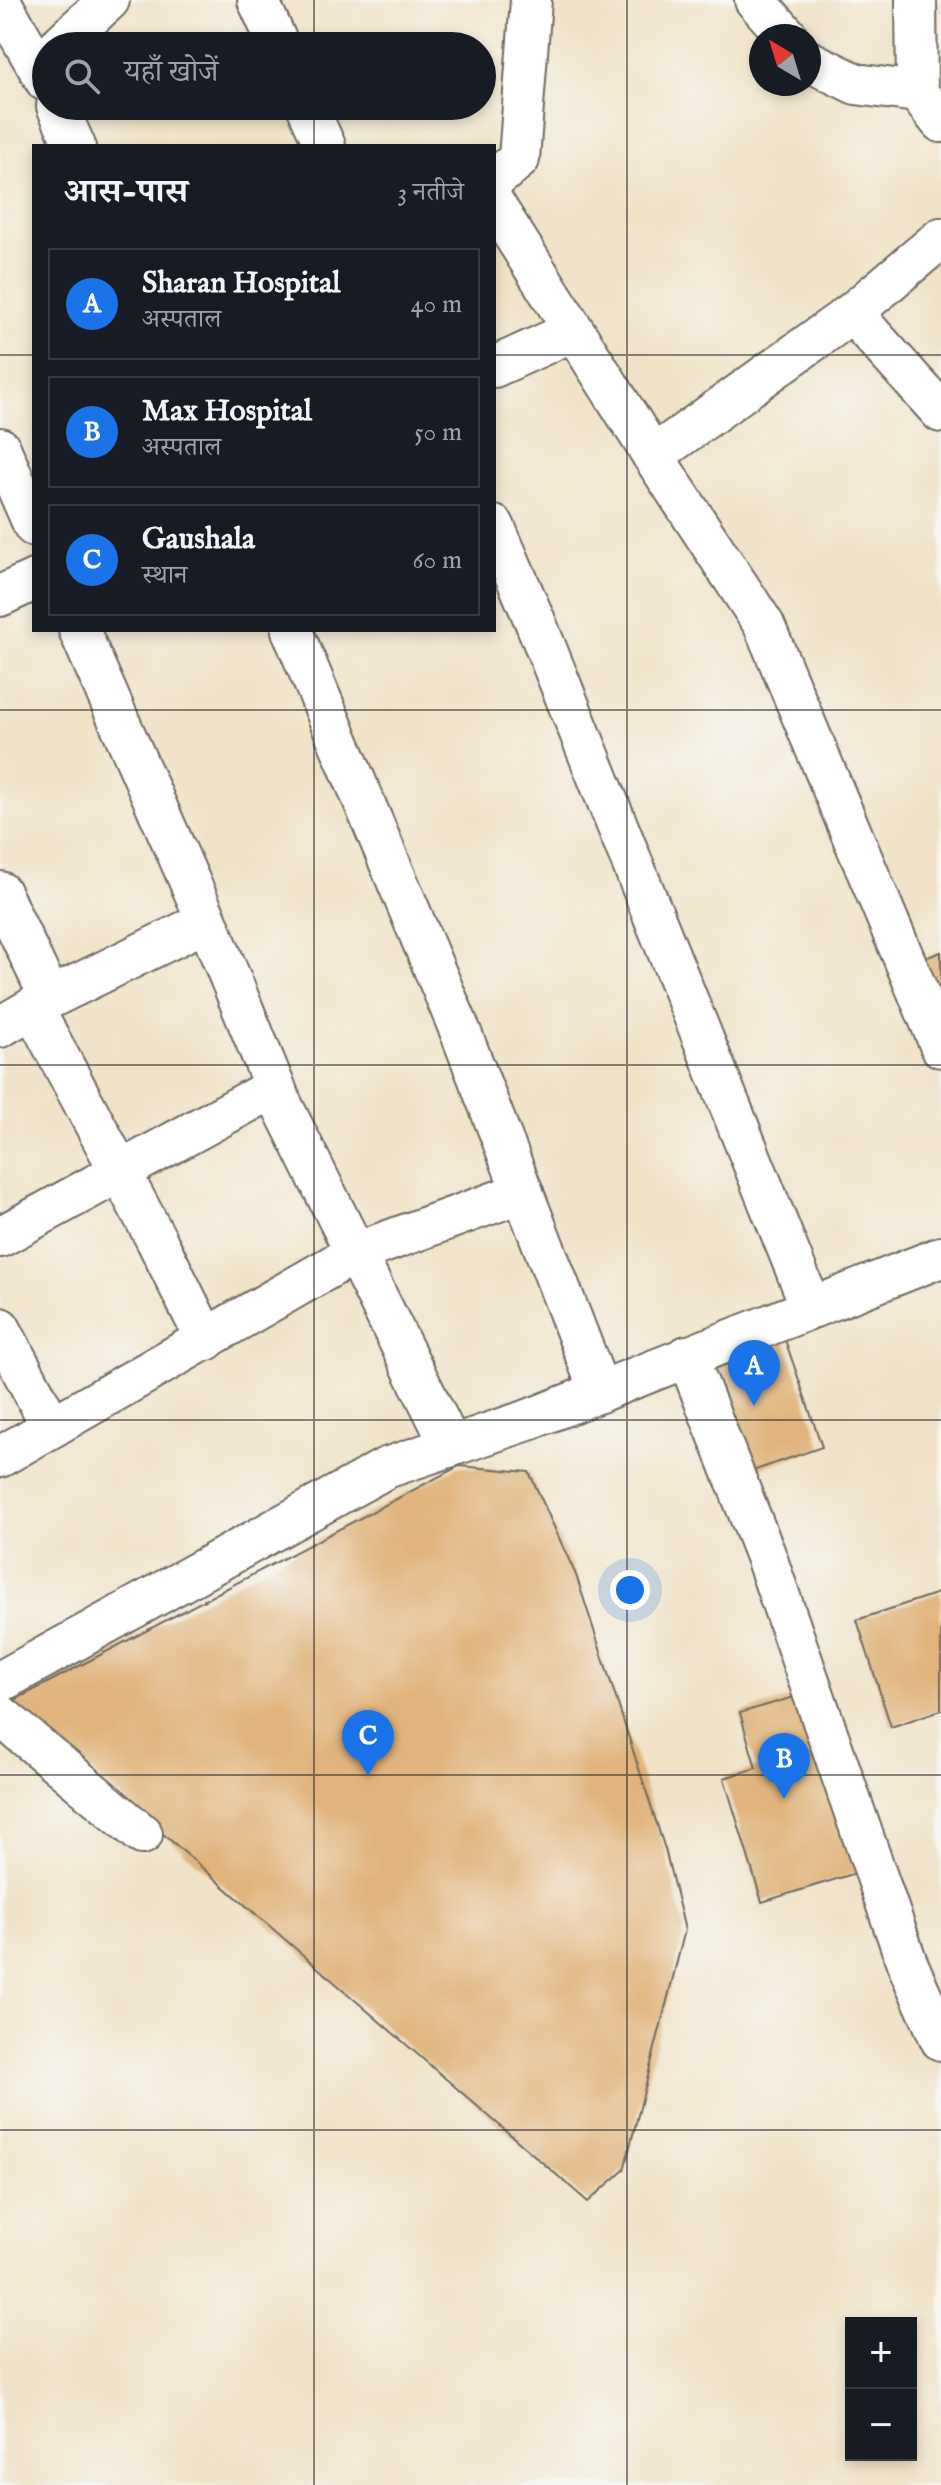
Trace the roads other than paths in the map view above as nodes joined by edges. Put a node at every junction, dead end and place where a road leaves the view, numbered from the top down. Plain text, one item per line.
1 (109, 0) edge
2 (258, 0) edge
3 (531, 0) edge
4 (755, 0) edge
5 (916, 0) edge
6 (0, 1) edge
7 (776, 24) edge
8 (78, 32) edge
9 (273, 32) edge
10 (32, 43) edge
11 (821, 67) edge
12 (929, 107) edge
13 (63, 120) edge
14 (313, 120) edge
15 (74, 144) edge
16 (324, 144) edge
17 (496, 178) edge
18 (496, 207) edge
19 (941, 238) edge
20 (852, 313) junction
21 (573, 331) junction
22 (496, 366) edge
23 (941, 412) edge
24 (0, 448) edge
25 (653, 456) junction
26 (32, 521) edge
27 (496, 531) edge
28 (32, 581) edge
29 (0, 596) edge
30 (80, 632) edge
31 (293, 632) edge
32 (0, 892) edge
33 (207, 921) junction
34 (28, 1011) edge
35 (941, 1047) edge
36 (275, 1087) junction
37 (120, 1171) junction
38 (523, 1192) junction
39 (0, 1237) edge
40 (355, 1253) junction
41 (941, 1257) edge
42 (811, 1307) junction
43 (0, 1328) edge
44 (206, 1340) junction
45 (687, 1356) junction
46 (600, 1392) junction
47 (52, 1427) junction
48 (451, 1446) junction
49 (0, 1457) edge
50 (0, 1682) edge
51 (0, 1715) edge
52 (142, 1834) dead end
53 (941, 2040) edge

1 - 8 street
2 - 9 street
3 - 17 street
4 - 7 street
5 - 12 street
6 - 10 street
11 - 12 street
13 - 15 street
14 - 16 street
18 - 21 street
19 - 20 street
20 - 23 street
20 - 25 street
21 - 22 street
21 - 25 street
24 - 26 street
25 - 35 street
27 - 42 street
28 - 29 street
30 - 33 street
31 - 38 street
32 - 34 street
33 - 34 street
33 - 36 street
34 - 37 street
36 - 37 street
36 - 40 street
37 - 39 street
37 - 44 street
38 - 40 street
38 - 46 street
40 - 44 street
40 - 48 street
41 - 42 street
42 - 45 street
43 - 47 street
44 - 47 street
45 - 46 street
45 - 53 street
46 - 48 street
47 - 49 street
48 - 50 street
51 - 52 street

